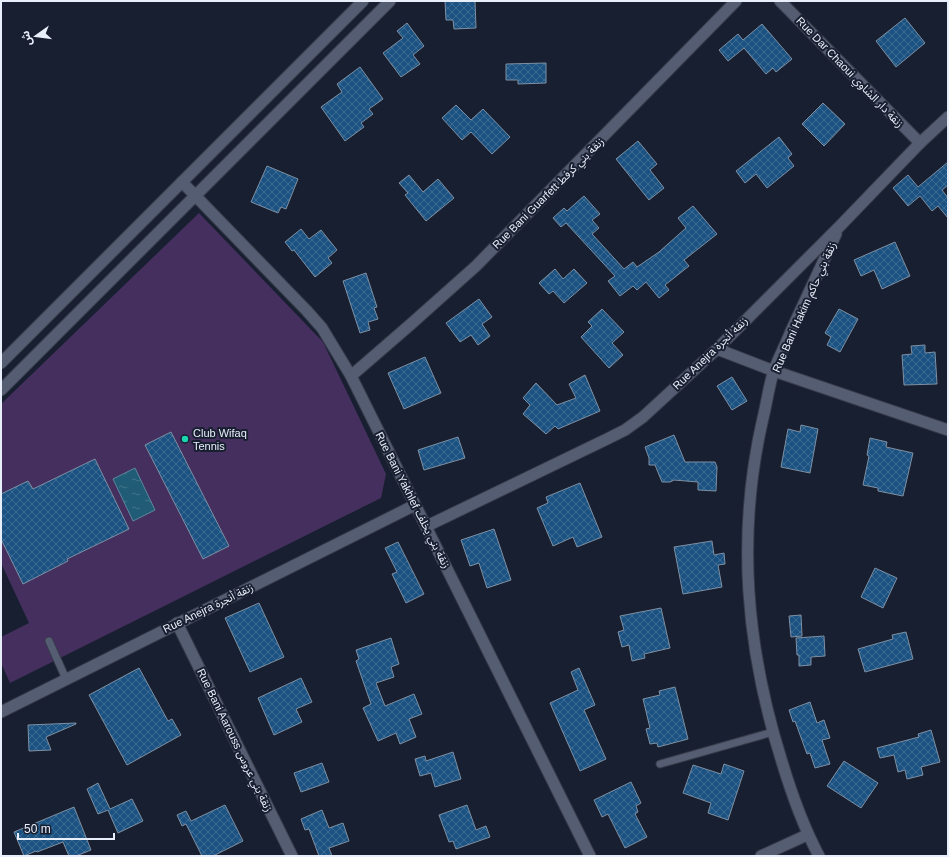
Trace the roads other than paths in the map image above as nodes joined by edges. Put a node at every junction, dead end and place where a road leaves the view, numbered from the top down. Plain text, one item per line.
1 (364, 1) edge
2 (390, 1) edge
3 (736, 1) edge
4 (780, 1) edge
5 (948, 117) edge
6 (920, 143) junction
7 (182, 182) junction
8 (195, 196) junction
9 (840, 226) junction
10 (717, 349) junction
11 (1, 363) edge
12 (774, 371) junction
13 (351, 376) junction
14 (1, 390) edge
15 (948, 430) edge
16 (416, 505) junction
17 (427, 526) junction
18 (177, 623) junction
19 (49, 640) dead end
20 (66, 679) junction
21 (1, 712) edge
22 (773, 732) junction
23 (660, 764) dead end
24 (807, 835) junction
25 (292, 856) edge
26 (590, 856) edge
27 (761, 856) edge
28 (819, 856) edge

1 - 7 street
2 - 8 street
3 - 13 street, Rue Bani Guarfett زنقة بني كرفط
4 - 6 street, Rue Dar Chaoui زنقة دار الشاوي
5 - 6 street, Rue Anejra زنقة أنجرة
6 - 9 street, Rue Anejra زنقة أنجرة
7 - 8 street, Rue Bani Yakhlef زنقة بني يخلف
7 - 11 street
8 - 13 street, Rue Bani Yakhlef زنقة بني يخلف
8 - 14 street
9 - 10 street, Rue Anejra زنقة أنجرة
9 - 12 street, Rue Bani Hakim زنقة بني حاكم
10 - 12 street
10 - 17 street, Rue Anejra زنقة أنجرة
12 - 15 street
12 - 22 street, Rue Bani Hakim زنقة بني حاكم
13 - 16 street, Rue Bani Yakhlef زنقة بني يخلف
16 - 17 street, Rue Bani Yakhlef زنقة بني يخلف
16 - 18 street, Rue Anejra زنقة أنجرة
17 - 26 street, Rue Bani Yakhlef زنقة بني يخلف
18 - 20 street, Rue Anejra زنقة أنجرة
18 - 25 street, Rue Bani Aarouss زنقة بني عروس
19 - 20 lane
20 - 21 street, Rue Anejra زنقة أنجرة
22 - 23 lane
22 - 24 street, Rue Bani Hakim زنقة بني حاكم
24 - 27 street
24 - 28 street, Rue Bani Hakim زنقة بني حاكم

